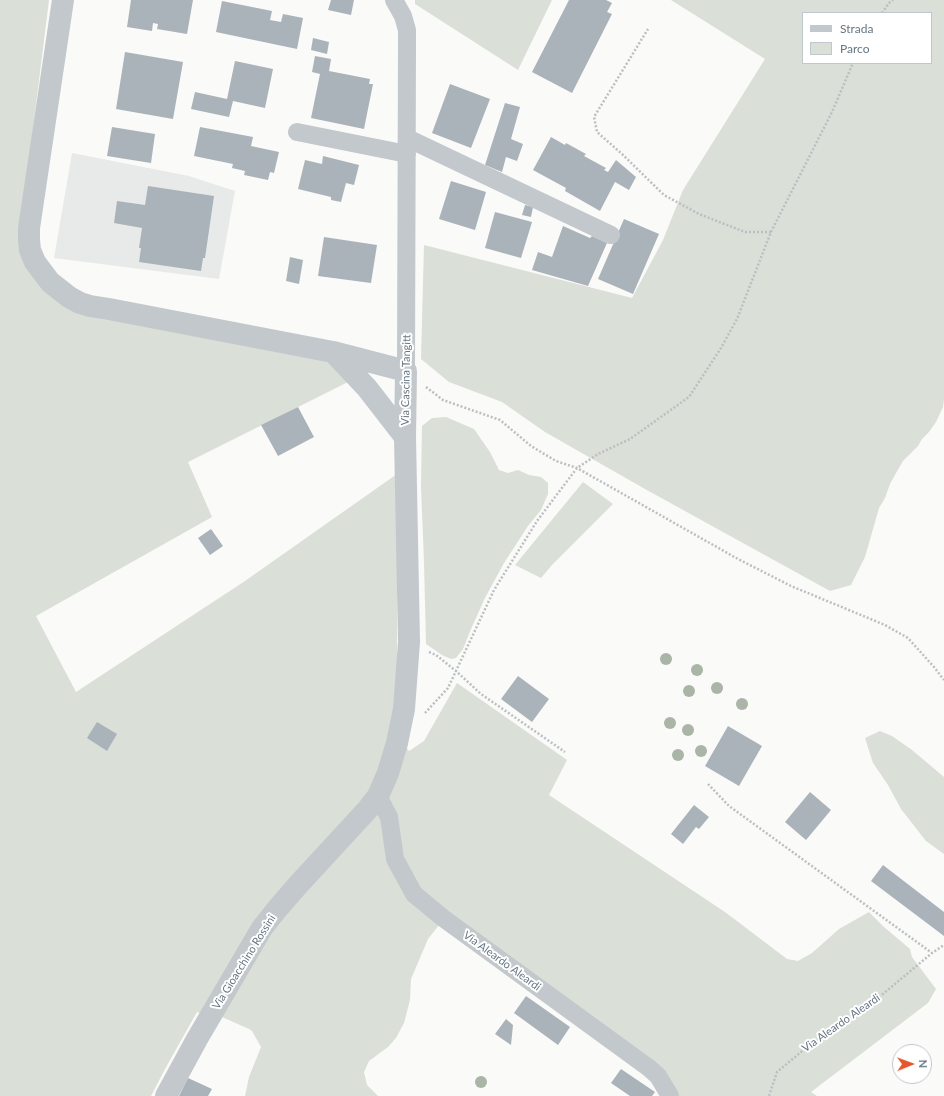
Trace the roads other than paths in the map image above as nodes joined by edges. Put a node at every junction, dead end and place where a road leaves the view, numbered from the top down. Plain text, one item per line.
1 (62, 0) edge
2 (394, 0) edge
3 (297, 132) dead end
4 (407, 146) junction
5 (611, 235) dead end
6 (333, 352) junction
7 (406, 372) junction
8 (405, 437) junction
9 (392, 761) joint
10 (378, 796) junction
11 (166, 1096) edge
12 (670, 1096) edge

1 - 6 street
2 - 4 street, Via Cascina Tangitt
3 - 4 street
4 - 5 street
4 - 7 street, Via Cascina Tangitt
6 - 7 street
6 - 8 street
7 - 8 street, Via Cascina Tangitt
8 - 9 street, Via Cascina Tangitt
9 - 10 street, Via Gioacchino Rossini
10 - 11 street, Via Gioacchino Rossini
10 - 12 street, Via Aleardo Aleardi

